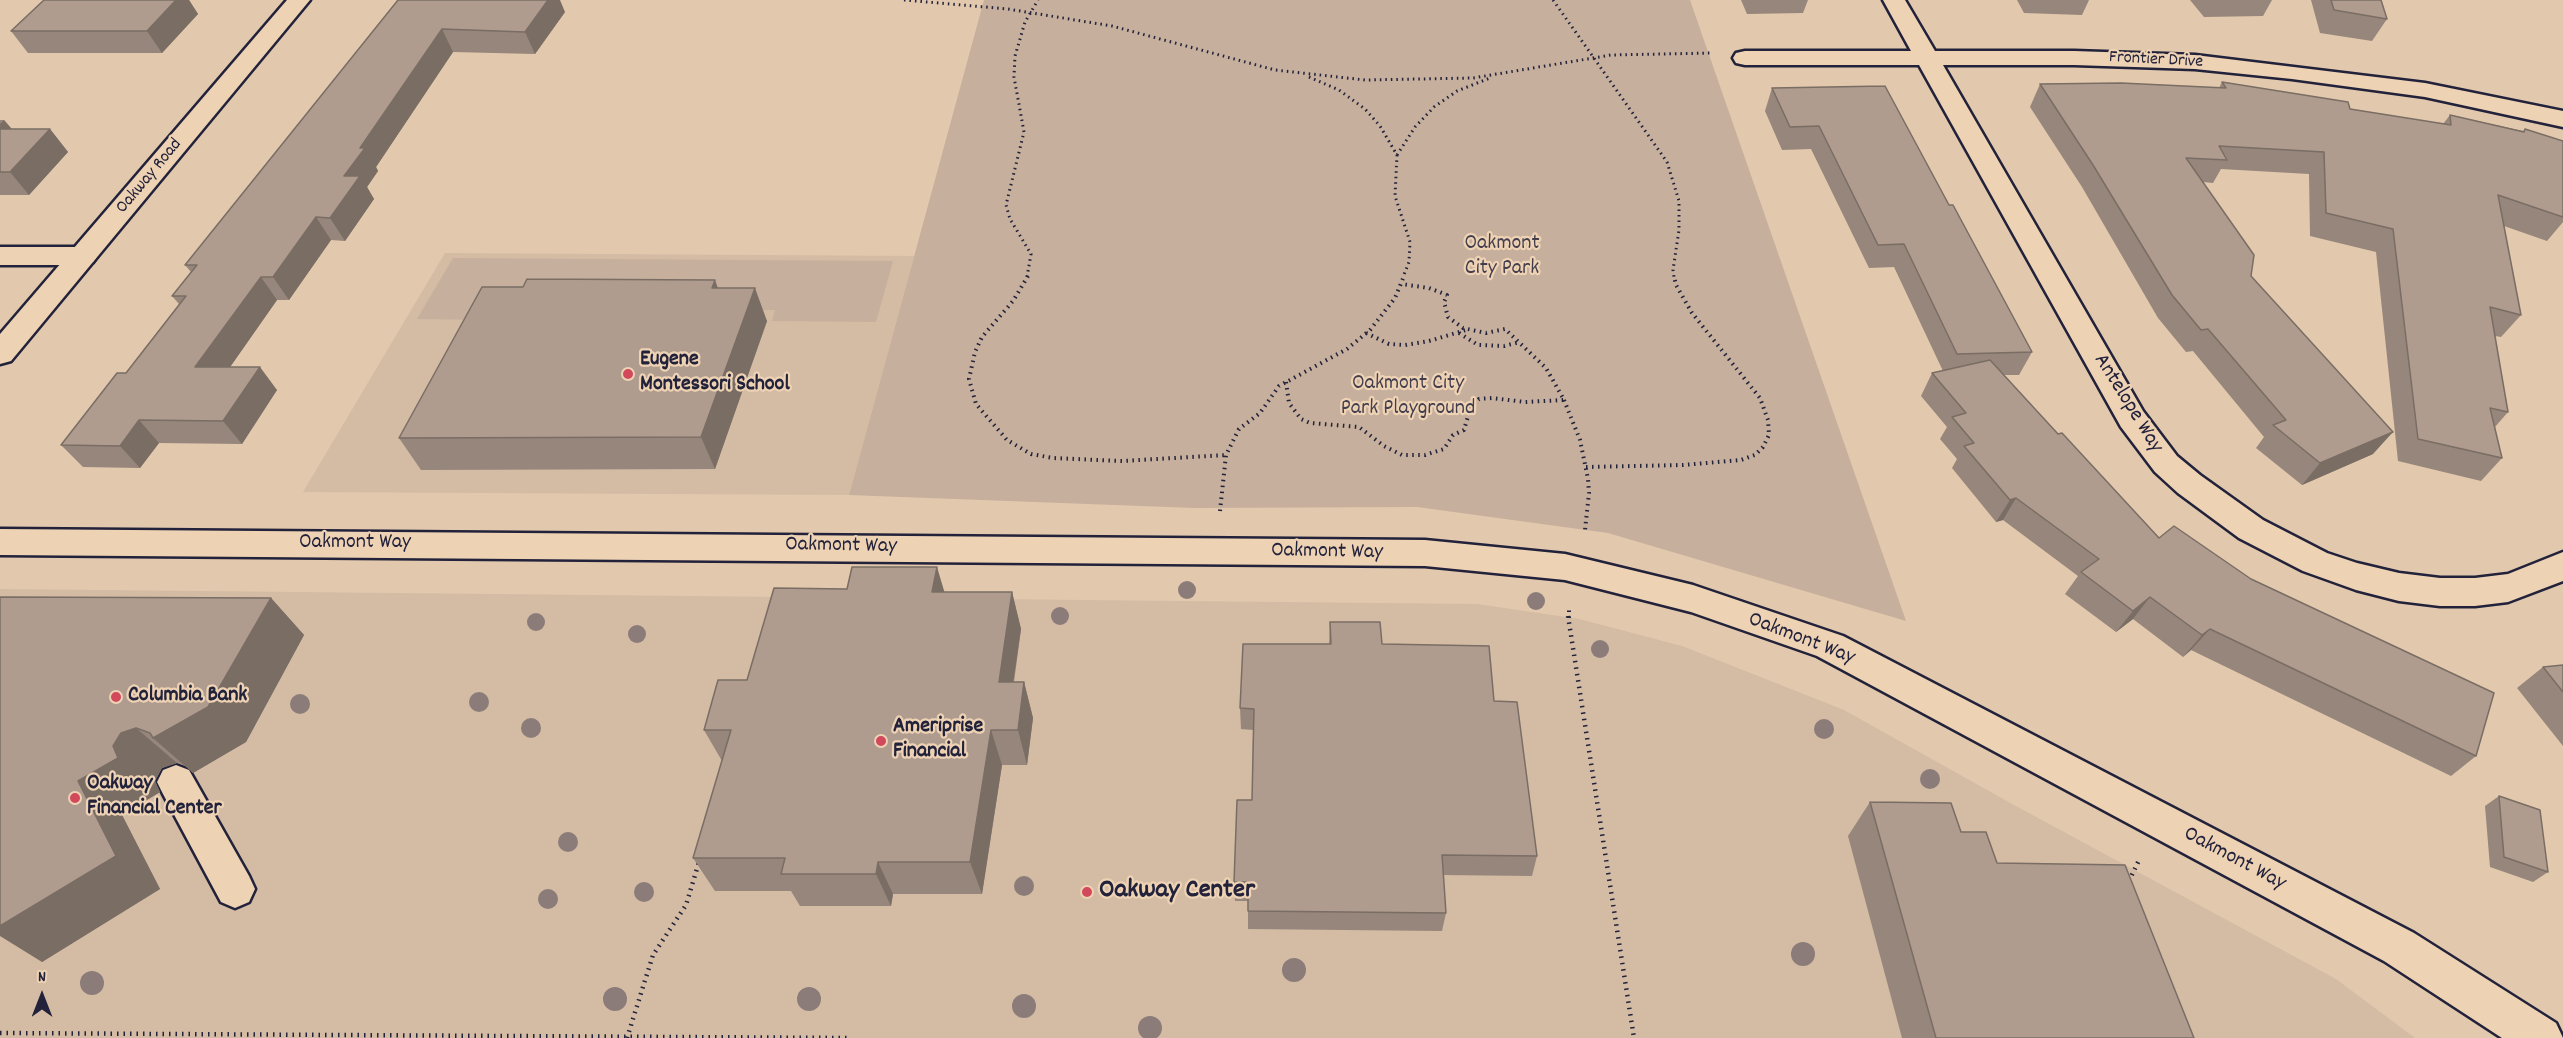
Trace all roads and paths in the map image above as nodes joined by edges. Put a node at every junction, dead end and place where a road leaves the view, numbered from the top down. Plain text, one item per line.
1 (299, 0) edge
2 (904, 0) edge
3 (1038, 0) edge
4 (1553, 0) edge
5 (1894, 0) edge
6 (1030, 13) junction
7 (1594, 57) junction
8 (1745, 58) joint
9 (1927, 58) junction
10 (1303, 74) junction
11 (1499, 75) junction
12 (2563, 119) edge
13 (1397, 155) junction
14 (0, 256) edge
15 (83, 256) junction
16 (1401, 284) junction
17 (1467, 329) junction
18 (1366, 333) junction
19 (1459, 333) junction
20 (1520, 342) junction
21 (0, 354) edge
22 (1286, 381) junction
23 (1564, 400) junction
24 (1226, 455) junction
25 (1586, 467) junction
26 (1586, 521) dead end
27 (0, 542) edge
28 (1219, 552) junction
29 (2563, 564) edge
30 (1578, 570) junction
31 (176, 782) dead end
32 (2158, 820) junction
33 (699, 860) edge
34 (2127, 885) edge
35 (235, 889) dead end
36 (0, 1034) edge
37 (627, 1038) edge
38 (848, 1038) edge
39 (1634, 1038) edge
40 (2541, 1038) edge

1 - 15 street, Oakway Road
2 - 6 path
3 - 6 path
4 - 7 path
5 - 9 street, Antelope Way
6 - 10 path
6 - 24 path
7 - 8 path
7 - 11 path
7 - 25 path
8 - 9 street, Frontier Drive
9 - 12 street, Frontier Drive
9 - 29 street, Antelope Way
10 - 11 path
10 - 13 path
11 - 13 path
13 - 16 path
14 - 15 street
15 - 21 street, Oakway Road
16 - 17 path
16 - 18 path
17 - 19 path
17 - 20 path
18 - 19 path
18 - 22 path
19 - 20 path
20 - 23 path
22 - 23 path
22 - 24 path
23 - 25 path
24 - 28 path
25 - 26 path
27 - 28 street, Oakmont Way
28 - 30 street, Oakmont Way
30 - 32 street, Oakmont Way
30 - 39 path
31 - 35 street
32 - 34 path
32 - 40 street, Oakmont Way
33 - 37 path
36 - 37 path
37 - 38 path

